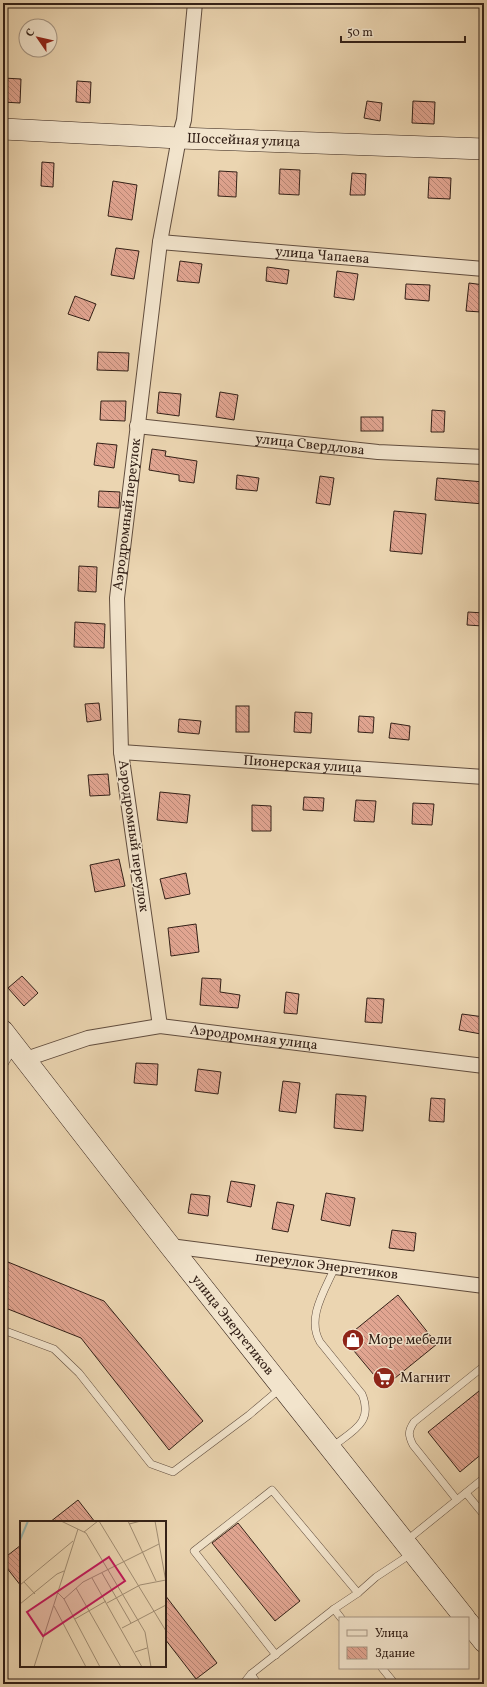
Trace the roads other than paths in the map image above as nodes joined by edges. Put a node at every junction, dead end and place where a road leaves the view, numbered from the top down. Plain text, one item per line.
1 (195, 3) edge
2 (3, 129) edge
3 (179, 138) junction
4 (484, 149) edge
5 (160, 242) junction
6 (484, 269) edge
7 (137, 426) junction
8 (484, 457) edge
9 (121, 752) junction
10 (484, 777) edge
11 (160, 1026) junction
12 (15, 1045) edge
13 (3, 1066) edge
14 (484, 1066) edge
15 (170, 1246) junction
16 (335, 1267) junction
17 (484, 1286) edge
18 (3, 1330) edge
19 (484, 1366) edge
20 (282, 1388) junction
21 (330, 1448) junction
22 (484, 1478) edge
23 (466, 1493) junction
24 (457, 1500) junction
25 (484, 1515) edge
26 (409, 1547) junction
27 (358, 1594) junction
28 (334, 1609) junction
29 (340, 1617) edge
30 (464, 1617) edge
31 (469, 1623) edge
32 (484, 1642) edge
33 (276, 1655) junction
34 (383, 1669) edge
35 (251, 1674) junction
36 (243, 1684) edge
37 (258, 1684) edge
38 (395, 1684) edge

1 - 3 street, Аэродромный переулок
2 - 3 street, Шоссейная улица
3 - 4 street, Шоссейная улица
3 - 5 street, Аэродромный переулок
5 - 6 street, улица Чапаева
5 - 7 street, Аэродромный переулок
7 - 8 street, улица Свердлова
7 - 9 street, Аэродромный переулок
9 - 10 street, Пионерская улица
9 - 11 street, Аэродромный переулок
11 - 12 street, Аэродромная улица
11 - 14 street, Аэродромная улица
12 - 13 lane
12 - 15 street, улица Энергетиков
15 - 16 street, переулок Энергетиков
15 - 20 street, улица Энергетиков
16 - 17 street, переулок Энергетиков
16 - 21 lane
18 - 20 lane
19 - 24 lane
20 - 21 street, улица Энергетиков
21 - 26 street, улица Энергетиков
22 - 23 lane
23 - 24 lane
23 - 25 lane
24 - 26 lane
26 - 27 lane
26 - 30 street, улица Энергетиков
27 - 28 lane
27 - 33 lane
28 - 29 lane
28 - 33 lane
31 - 32 street
33 - 35 lane
34 - 38 lane
35 - 36 lane
35 - 37 lane

